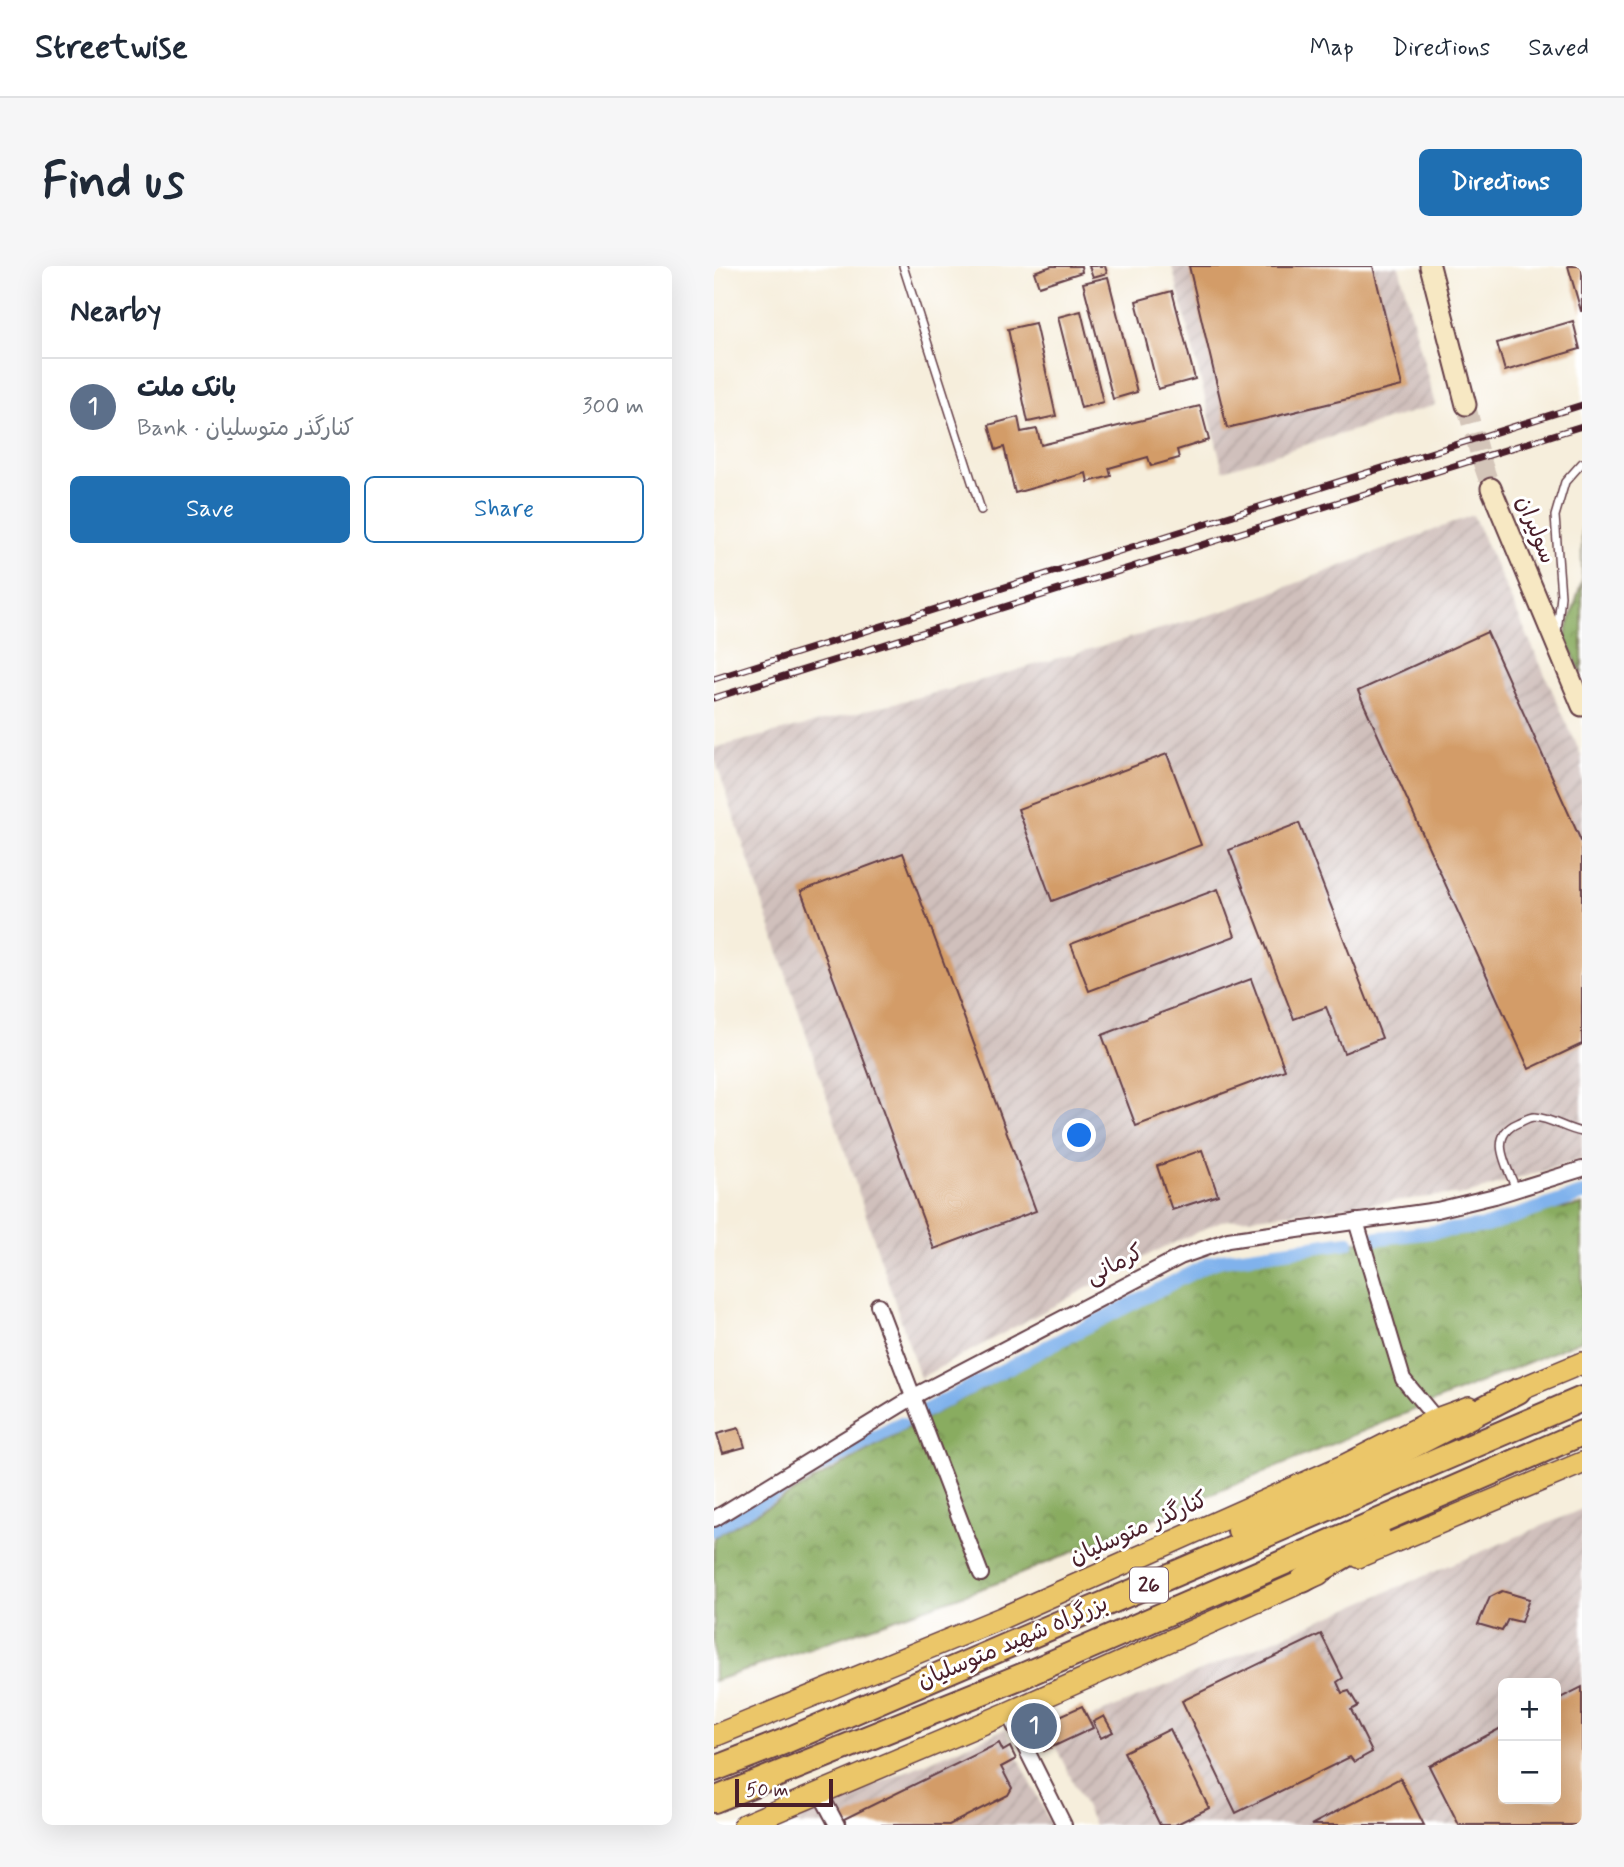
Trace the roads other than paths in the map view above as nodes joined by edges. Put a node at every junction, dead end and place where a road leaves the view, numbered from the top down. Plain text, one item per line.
1 (903, 266) edge
2 (1430, 266) edge
3 (1465, 405) tunnel mouth
4 (1582, 463) edge
5 (1491, 488) tunnel mouth
6 (982, 510) dead end
7 (1555, 646) junction
8 (1582, 706) edge
9 (1582, 1132) edge
10 (1582, 1169) edge
11 (1516, 1189) junction
12 (1356, 1222) junction
13 (878, 1305) dead end
14 (1582, 1363) edge
15 (1518, 1391) junction
16 (913, 1398) junction
17 (1582, 1399) edge
18 (1436, 1419) junction
19 (1582, 1433) edge
20 (1582, 1462) edge
21 (1467, 1483) junction
22 (714, 1519) edge
23 (981, 1574) dead end
24 (1303, 1580) junction
25 (1137, 1590) junction
26 (1008, 1713) junction
27 (714, 1736) edge
28 (714, 1769) edge
29 (820, 1793) junction
30 (714, 1800) edge
31 (744, 1825) edge
32 (837, 1825) edge
33 (1064, 1825) edge

1 - 6 lane
2 - 3 main road
4 - 7 lane
5 - 7 main road, سولیران
7 - 8 main road, سولیران
9 - 11 lane
10 - 11 street, کرمانی
11 - 12 street, کرمانی
12 - 16 street, کرمانی
12 - 18 street
13 - 16 street
14 - 15 main road, کنارگذر متوسلیان
15 - 18 main road, کنارگذر متوسلیان
15 - 25 highway
16 - 22 street, کرمانی
16 - 23 street
17 - 25 highway, بزرگراه شهید متوسلیان / 26
18 - 27 main road, کنارگذر متوسلیان
19 - 21 highway, بزرگراه شهید متوسلیان / 26
20 - 24 main road
21 - 24 highway
21 - 30 highway, بزرگراه شهید متوسلیان / 26
24 - 26 main road
25 - 28 highway, بزرگراه شهید متوسلیان / 26
26 - 29 main road
26 - 33 street
29 - 31 main road
29 - 32 street

